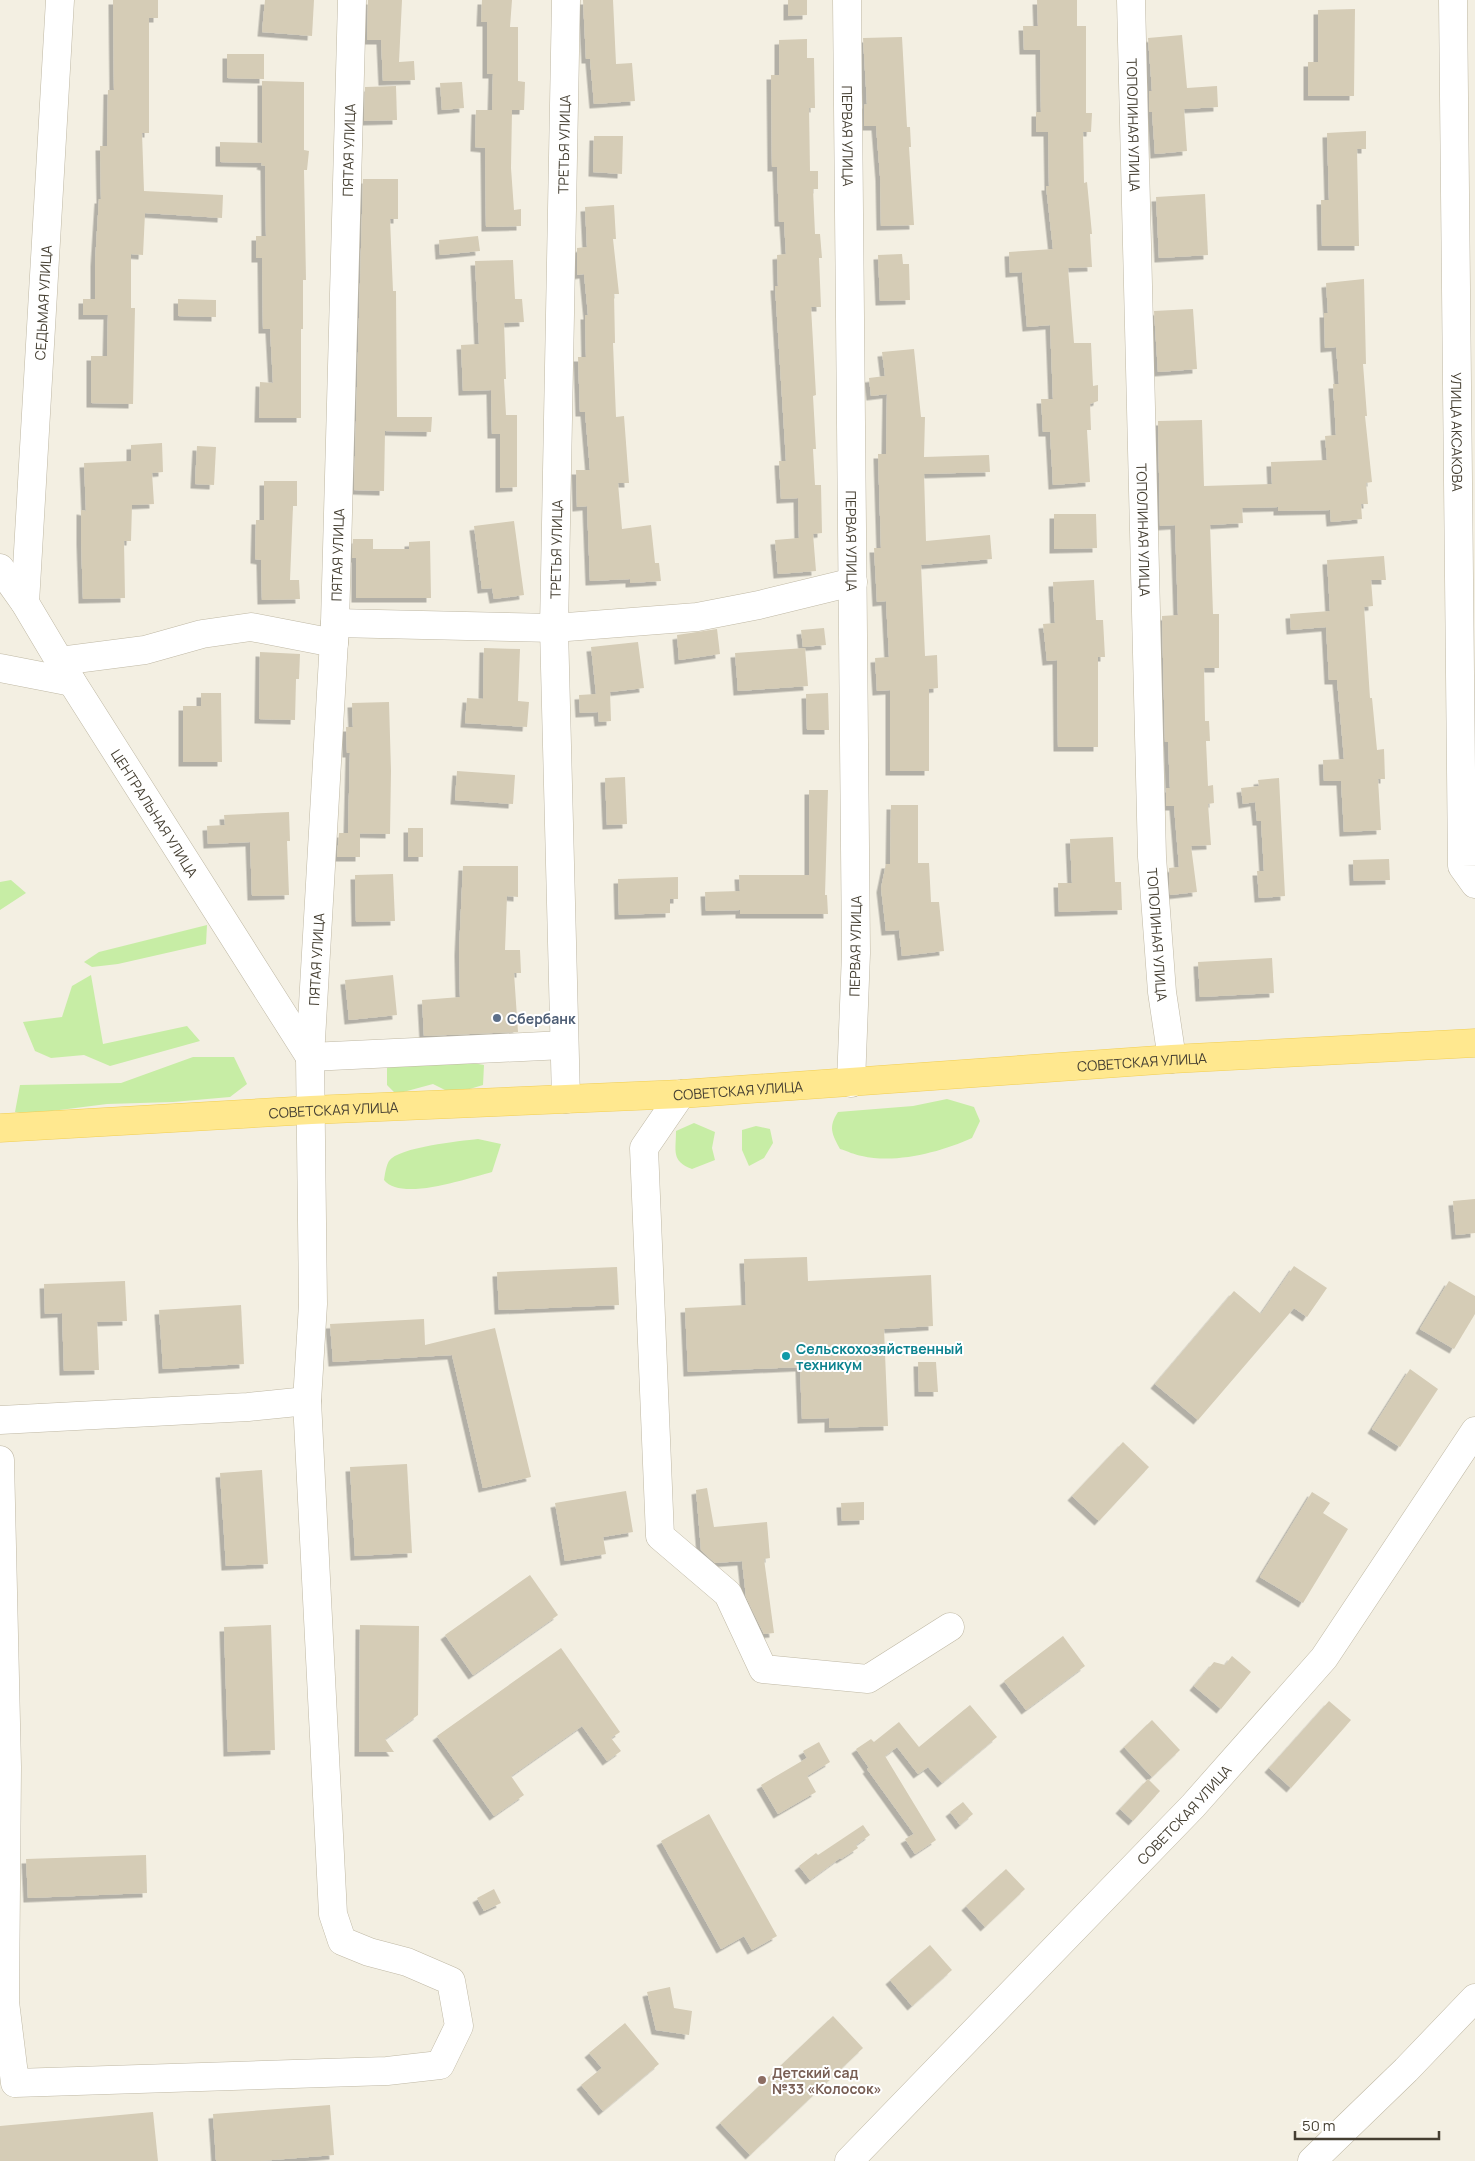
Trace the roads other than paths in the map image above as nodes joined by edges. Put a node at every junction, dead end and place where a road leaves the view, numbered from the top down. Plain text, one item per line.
1 (60, 0) edge
2 (352, 0) edge
3 (566, 0) edge
4 (847, 0) edge
5 (1131, 0) edge
6 (1453, 0) edge
7 (0, 568) edge
8 (853, 582) junction
9 (25, 604) junction
10 (554, 628) junction
11 (335, 633) junction
12 (0, 668) edge
13 (66, 672) junction
14 (1469, 875) edge
15 (1475, 1043) edge
16 (564, 1045) junction
17 (310, 1057) junction
18 (1172, 1059) junction
19 (851, 1083) junction
20 (681, 1094) junction
21 (566, 1099) junction
22 (311, 1110) junction
23 (0, 1128) edge
24 (308, 1401) junction
25 (0, 1420) edge
26 (1475, 1431) edge
27 (0, 1460) edge
28 (950, 1627) dead end
29 (3, 1702) edge
30 (1475, 1998) edge
31 (849, 2161) edge
32 (1312, 2161) edge

1 - 9 street, СЕДЬМАЯ УЛИЦА
2 - 11 street, ПЯТАЯ УЛИЦА
3 - 10 street, ТРЕТЬЯ УЛИЦА
4 - 8 street, ПЕРВАЯ УЛИЦА
5 - 18 street, ТОПОЛИНАЯ УЛИЦА
6 - 14 street, УЛИЦА АКСАКОВА
7 - 9 street, ЦЕНТРАЛЬНАЯ УЛИЦА
8 - 10 street
8 - 19 street, ПЕРВАЯ УЛИЦА
9 - 13 street, ЦЕНТРАЛЬНАЯ УЛИЦА
10 - 11 street
10 - 16 street, ТРЕТЬЯ УЛИЦА
11 - 13 street
11 - 17 street, ПЯТАЯ УЛИЦА
12 - 13 street
13 - 17 street, ЦЕНТРАЛЬНАЯ УЛИЦА
15 - 18 main road, СОВЕТСКАЯ УЛИЦА
16 - 17 street
16 - 21 street, ТРЕТЬЯ УЛИЦА
17 - 22 street, ПЯТАЯ УЛИЦА
18 - 19 main road, СОВЕТСКАЯ УЛИЦА
19 - 20 main road, СОВЕТСКАЯ УЛИЦА
20 - 21 main road, СОВЕТСКАЯ УЛИЦА
20 - 28 street
21 - 22 main road, СОВЕТСКАЯ УЛИЦА
22 - 23 main road, СОВЕТСКАЯ УЛИЦА
22 - 24 street, ПЯТАЯ УЛИЦА
24 - 25 street
24 - 29 street, ПЯТАЯ УЛИЦА
26 - 31 street, СОВЕТСКАЯ УЛИЦА
27 - 29 street
30 - 32 street

